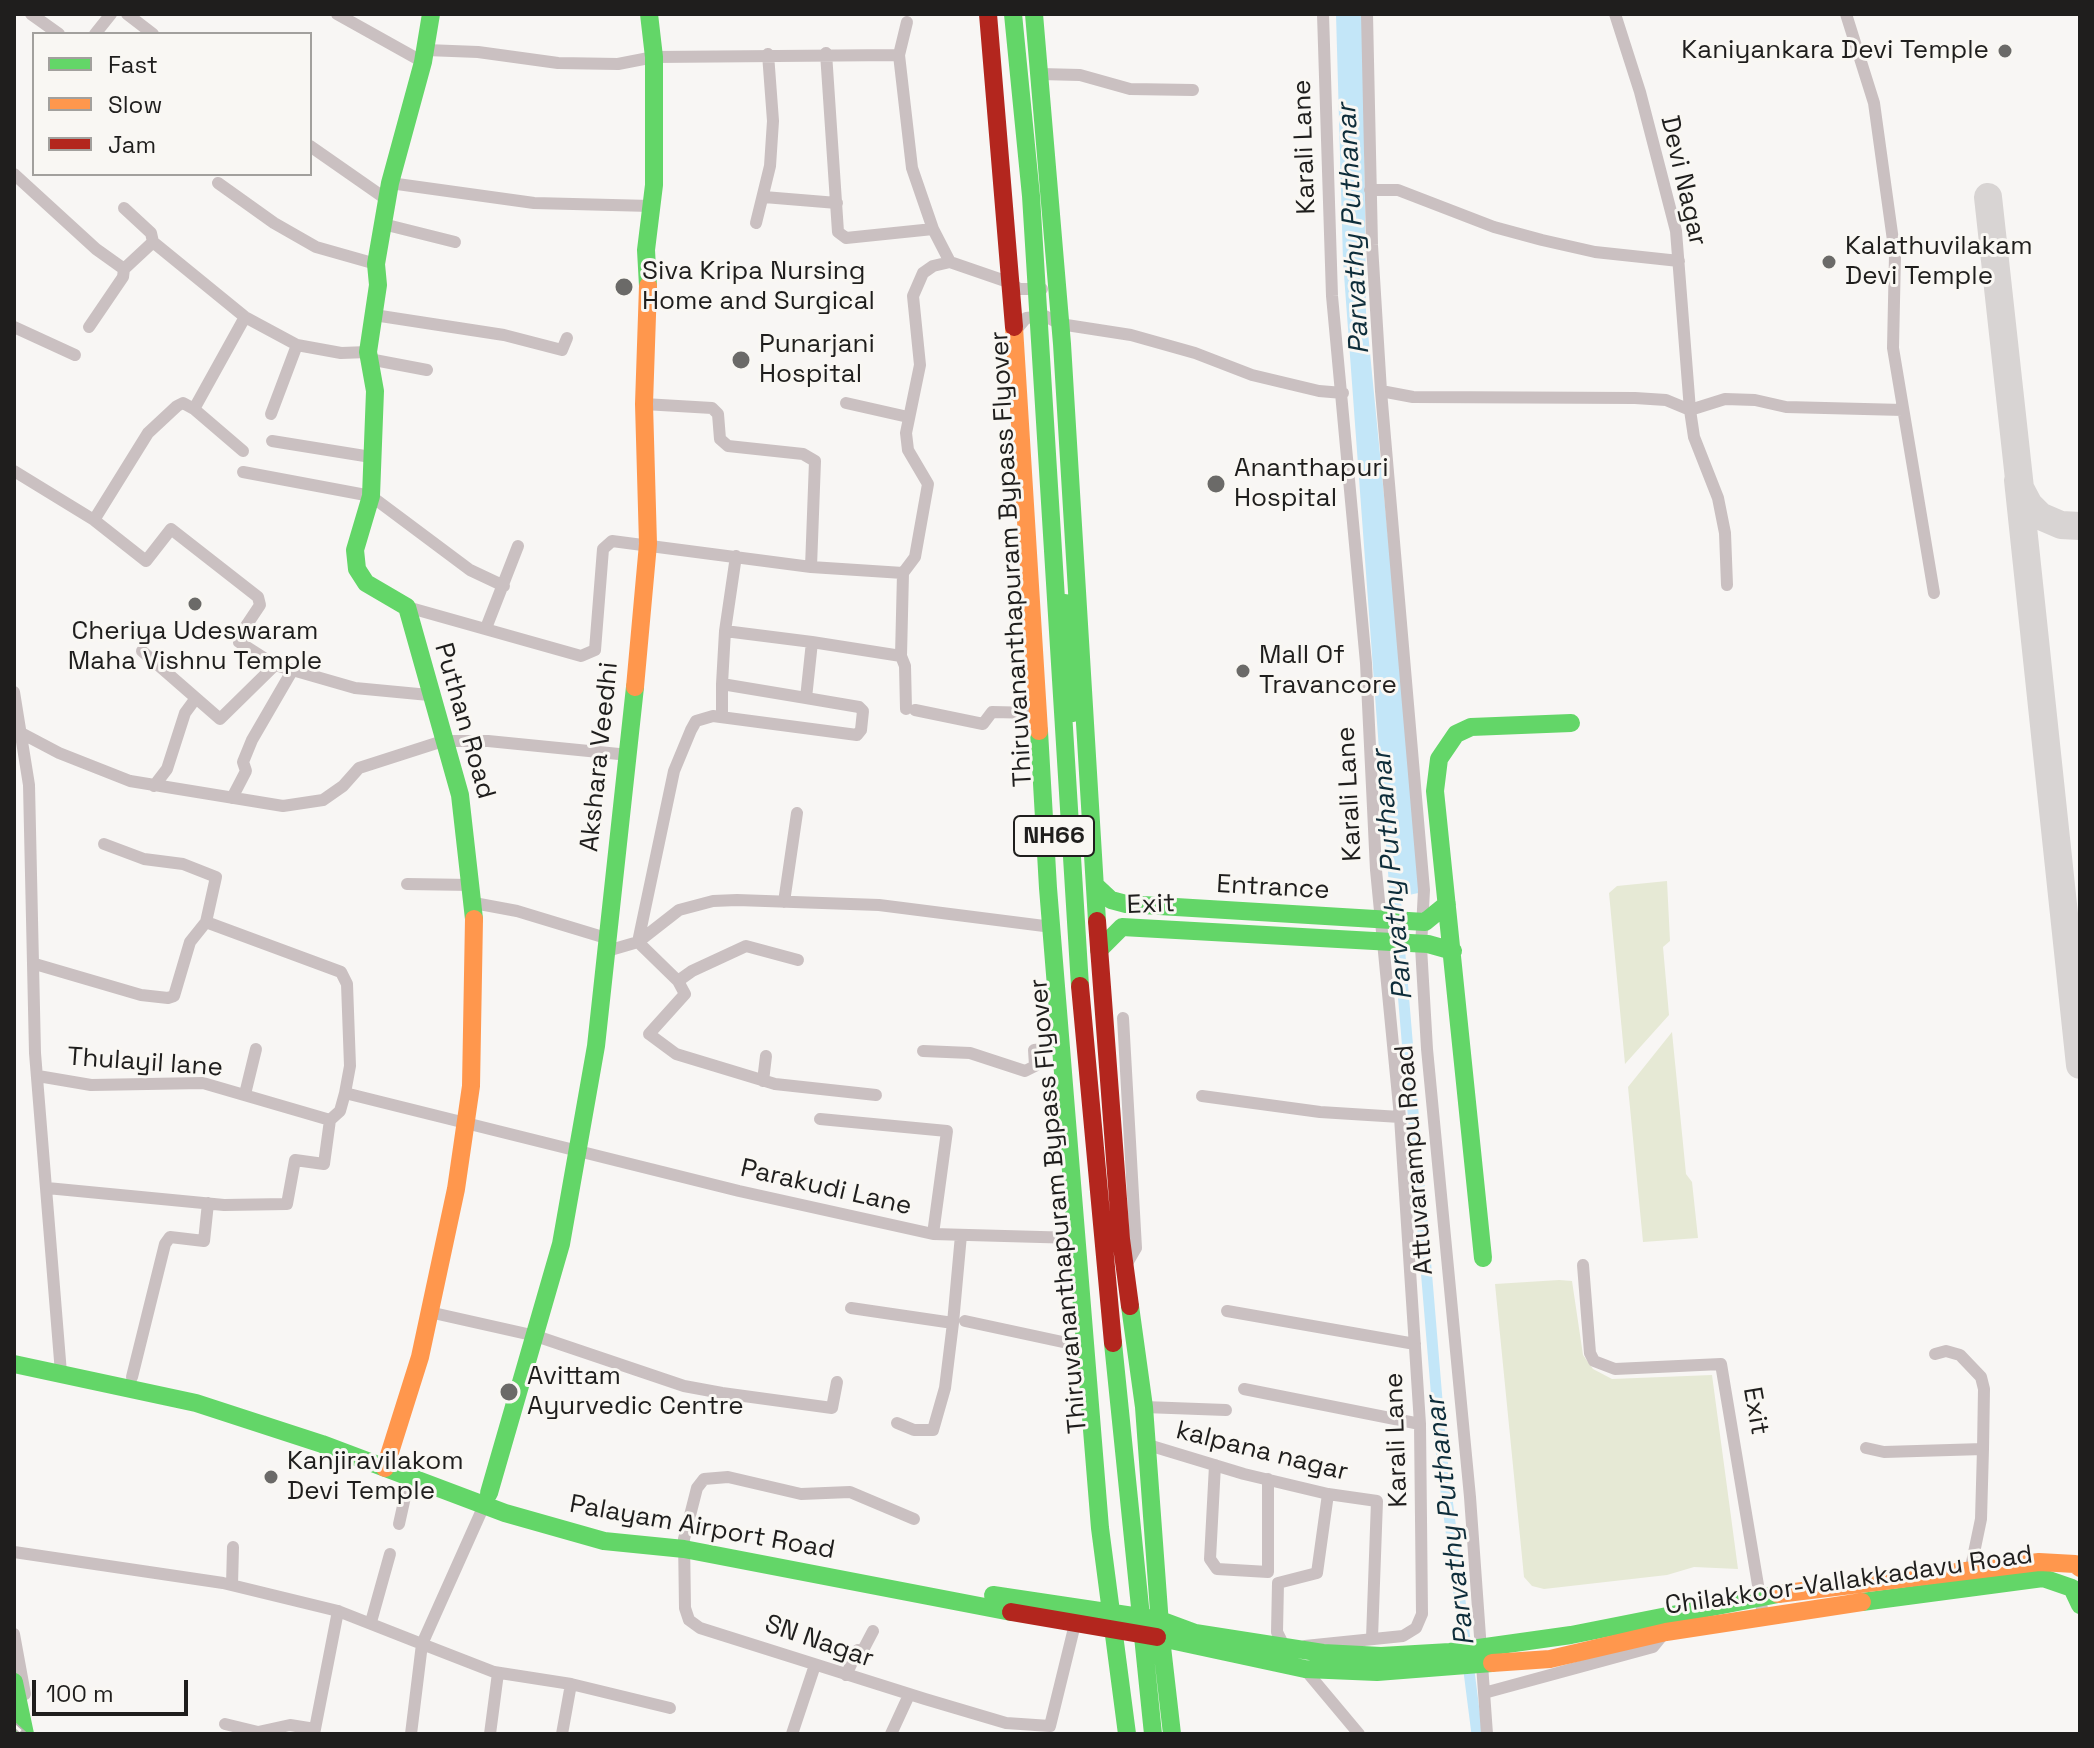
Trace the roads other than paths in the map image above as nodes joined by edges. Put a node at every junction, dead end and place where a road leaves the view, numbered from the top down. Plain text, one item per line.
1 (31, 14) edge
2 (111, 14) edge
3 (127, 14) edge
4 (337, 14) edge
5 (431, 14) edge
6 (649, 14) edge
7 (988, 14) edge
8 (999, 14) edge
9 (1013, 14) edge
10 (1034, 14) edge
11 (1323, 14) edge
12 (1367, 14) edge
13 (1615, 14) edge
14 (1846, 14) edge
15 (907, 22) dead end
16 (56, 32) edge
17 (97, 32) edge
18 (150, 32) edge
19 (1009, 45) junction
20 (826, 53) junction
21 (768, 54) junction
22 (899, 55) junction
23 (424, 56) junction
24 (654, 57) junction
25 (1040, 74) junction
26 (1193, 90) dead end
27 (312, 147) edge
28 (14, 174) edge
29 (218, 183) dead end
30 (1370, 190) junction
31 (388, 191) junction
32 (764, 197) junction
33 (837, 203) junction
34 (651, 206) junction
35 (124, 208) dead end
36 (756, 223) dead end
37 (383, 224) junction
38 (933, 229) junction
39 (153, 242) junction
40 (455, 242) dead end
41 (1679, 261) junction
42 (950, 262) junction
43 (376, 264) junction
44 (124, 269) junction
45 (1055, 280) junction
46 (1011, 283) junction
47 (374, 315) junction
48 (245, 317) junction
49 (1060, 324) junction
50 (14, 327) edge
51 (89, 327) dead end
52 (1015, 331) junction
53 (567, 338) dead end
54 (297, 345) junction
55 (75, 355) dead end
56 (368, 356) junction
57 (427, 370) dead end
58 (1063, 371) junction
59 (1381, 391) junction
60 (1343, 393) junction
61 (846, 403) dead end
62 (644, 404) junction
63 (194, 409) junction
64 (1690, 410) junction
65 (1903, 410) junction
66 (271, 414) dead end
67 (908, 417) junction
68 (272, 441) dead end
69 (243, 451) dead end
70 (371, 457) junction
71 (14, 471) edge
72 (243, 472) dead end
73 (371, 496) junction
74 (94, 520) junction
75 (648, 544) junction
76 (518, 546) dead end
77 (736, 556) junction
78 (811, 567) junction
79 (903, 573) junction
80 (1727, 585) dead end
81 (504, 586) junction
82 (1934, 593) dead end
83 (407, 607) junction
84 (486, 628) junction
85 (725, 631) junction
86 (812, 642) junction
87 (142, 651) dead end
88 (901, 656) junction
89 (275, 665) junction
90 (292, 671) junction
91 (722, 684) junction
92 (14, 692) edge
93 (429, 695) junction
94 (196, 698) junction
95 (806, 698) junction
96 (1037, 713) junction
97 (16, 714) edge
98 (722, 717) junction
99 (1571, 723) dead end
100 (23, 734) junction
101 (443, 741) junction
102 (629, 755) junction
103 (154, 786) junction
104 (232, 798) junction
105 (797, 813) dead end
106 (104, 844) dead end
107 (407, 884) dead end
108 (1096, 886) junction
109 (473, 894) junction
110 (784, 902) junction
111 (1447, 904) junction
112 (206, 922) junction
113 (1052, 927) junction
114 (638, 942) junction
115 (606, 944) junction
116 (1099, 950) junction
117 (1453, 951) junction
118 (798, 960) dead end
119 (35, 964) junction
120 (678, 981) junction
121 (1123, 1018) dead end
122 (1062, 1047) junction
123 (256, 1049) dead end
124 (923, 1051) dead end
125 (766, 1056) dead end
126 (38, 1076) junction
127 (763, 1081) junction
128 (345, 1093) junction
129 (245, 1094) junction
130 (876, 1095) dead end
131 (1202, 1096) dead end
132 (1400, 1117) junction
133 (820, 1119) dead end
134 (330, 1120) junction
135 (465, 1122) junction
136 (577, 1151) junction
137 (47, 1188) junction
138 (208, 1203) junction
139 (933, 1234) junction
140 (961, 1235) junction
141 (1076, 1238) junction
142 (1483, 1258) dead end
143 (1126, 1265) junction
144 (1583, 1265) dead end
145 (851, 1308) dead end
146 (1227, 1311) dead end
147 (429, 1312) junction
148 (959, 1322) junction
149 (536, 1336) junction
150 (1415, 1344) junction
151 (1086, 1347) junction
152 (14, 1353) edge
153 (1935, 1354) dead end
154 (14, 1364) edge
155 (62, 1366) junction
156 (132, 1377) junction
157 (837, 1382) dead end
158 (1244, 1389) dead end
159 (1144, 1407) junction
160 (1226, 1410) dead end
161 (897, 1423) dead end
162 (1420, 1424) junction
163 (1145, 1444) junction
164 (1866, 1448) dead end
165 (1983, 1449) junction
166 (387, 1462) junction
167 (1215, 1465) junction
168 (409, 1479) junction
169 (1268, 1479) junction
170 (1328, 1494) junction
171 (487, 1499) junction
172 (914, 1519) dead end
173 (399, 1524) dead end
174 (684, 1544) junction
175 (233, 1547) dead end
176 (14, 1552) edge
177 (390, 1554) dead end
178 (2080, 1568) edge
179 (1268, 1572) junction
180 (1970, 1572) junction
181 (1157, 1573) junction
182 (1278, 1583) junction
183 (232, 1585) junction
184 (1760, 1596) junction
185 (2080, 1605) edge
186 (338, 1611) junction
187 (1111, 1612) junction
188 (1763, 1615) junction
189 (371, 1622) junction
190 (1075, 1624) junction
191 (1664, 1624) junction
192 (1126, 1628) junction
193 (1160, 1629) junction
194 (873, 1631) dead end
195 (14, 1634) edge
196 (1372, 1638) junction
197 (422, 1644) junction
198 (1285, 1648) junction
199 (1164, 1661) junction
200 (1324, 1661) junction
201 (815, 1665) junction
202 (1305, 1669) junction
203 (498, 1673) junction
204 (846, 1675) junction
205 (14, 1682) edge
206 (571, 1684) junction
207 (1484, 1693) junction
208 (909, 1695) junction
209 (670, 1708) dead end
210 (14, 1715) edge
211 (225, 1724) dead end
212 (1004, 1728) edge
213 (30, 1732) edge
214 (314, 1732) edge
215 (411, 1734) edge
216 (490, 1734) edge
217 (562, 1734) edge
218 (792, 1734) edge
219 (891, 1734) edge
220 (1127, 1734) edge
221 (1139, 1734) edge
222 (1153, 1734) edge
223 (1172, 1734) edge
224 (1183, 1734) edge
225 (1359, 1734) edge
226 (1487, 1734) edge

1 - 16 street
2 - 17 street
3 - 18 street
4 - 23 street
5 - 23 main road
6 - 24 main road, Akshara Veedhi
7 - 46 main road
8 - 19 main road, Thiruvananthapuram Bypass Flyover / NH66
9 - 19 main road, Thiruvananthapuram Bypass Flyover / NH66
10 - 25 main road
11 - 60 street, Karali Lane
12 - 30 street, Attuvarampu Road
13 - 41 street, Devi Nagar
14 - 65 street
15 - 22 street
19 - 192 main road, Thiruvananthapuram Bypass Flyover / NH66
20 - 21 street
20 - 22 street
20 - 33 street
21 - 24 street
21 - 32 street
22 - 38 street
23 - 24 street
23 - 31 main road
24 - 34 main road, Akshara Veedhi
25 - 26 street
25 - 45 main road
27 - 31 street
28 - 44 street
29 - 43 street
30 - 41 street
30 - 59 street, Attuvarampu Road
31 - 34 street
31 - 37 main road
32 - 33 street
32 - 36 street
33 - 38 street
34 - 62 main road, Akshara Veedhi
35 - 39 street
37 - 40 street
37 - 43 main road
38 - 42 street
39 - 44 street
39 - 48 street
41 - 64 street, Devi Nagar
42 - 46 street
42 - 67 street
43 - 47 main road
44 - 51 street
45 - 46 street
45 - 49 main road
46 - 52 main road
47 - 53 street
47 - 56 main road
48 - 54 street
48 - 63 street
49 - 52 street
49 - 58 main road
49 - 60 street
50 - 55 street
52 - 96 main road
54 - 56 street
54 - 66 street
56 - 57 street
56 - 70 main road
58 - 108 main road
58 - 181 main road
59 - 64 street
59 - 207 street, Attuvarampu Road
60 - 132 street, Karali Lane
61 - 67 street
62 - 75 main road, Akshara Veedhi
62 - 78 street
63 - 69 street
63 - 74 street
64 - 65 street
64 - 80 street, Devi Nagar
65 - 82 street
67 - 79 street
68 - 70 street
70 - 73 main road
71 - 74 street
72 - 73 street
73 - 81 street
73 - 83 main road
74 - 89 street
75 - 77 street
75 - 84 street
75 - 102 main road, Akshara Veedhi
76 - 81 street
77 - 78 street
77 - 85 street
78 - 79 street
79 - 88 street
81 - 84 street
83 - 84 street
83 - 93 main road, Puthan Road
85 - 86 street
85 - 91 street
86 - 88 street
86 - 95 street
87 - 94 street
88 - 96 street
89 - 90 street
89 - 94 street
90 - 93 street
90 - 104 street
91 - 95 street
91 - 98 street
92 - 97 street
93 - 101 main road, Puthan Road
94 - 103 street
95 - 98 street
96 - 113 main road
97 - 100 street
98 - 114 street
99 - 111 main road
100 - 103 street
100 - 119 street
101 - 102 street
101 - 104 street
101 - 109 main road, Puthan Road
102 - 115 main road, Akshara Veedhi
103 - 104 street
105 - 110 street
106 - 112 street
107 - 109 street
108 - 111 main road, Entrance
108 - 116 main road
109 - 115 street
109 - 135 main road, Puthan Road
110 - 113 street
110 - 114 street
111 - 117 main road
112 - 119 street
112 - 128 street
113 - 122 main road
114 - 115 street
114 - 120 street
115 - 136 main road, Akshara Veedhi
116 - 117 main road, Exit
116 - 143 main road
117 - 142 main road
118 - 120 street
119 - 126 street
120 - 127 street
121 - 143 street
122 - 124 street
122 - 141 main road
123 - 129 street
125 - 127 street
126 - 129 street, Thulayil lane
126 - 137 street
127 - 130 street
128 - 134 street
128 - 135 street
129 - 134 street, Thulayil lane
131 - 132 street
132 - 150 street, Karali Lane
133 - 139 street, Parakudi Lane
134 - 138 street
135 - 136 street, Parakudi Lane
135 - 147 main road, Puthan Road
136 - 139 street, Parakudi Lane
136 - 149 main road, Akshara Veedhi
137 - 138 street
137 - 155 street
138 - 156 street
139 - 140 street
140 - 141 street
140 - 148 street
141 - 151 main road
143 - 159 main road
144 - 184 street, Exit
145 - 148 street
146 - 150 street
147 - 149 street
147 - 166 main road, Puthan Road
148 - 151 street
148 - 161 street
149 - 157 street
149 - 171 main road, Akshara Veedhi
150 - 162 street, Karali Lane
151 - 187 main road
152 - 155 main road, Palayam Airport Road
153 - 165 street
154 - 155 main road, Palayam Airport Road
155 - 156 main road, Palayam Airport Road
155 - 166 main road, Palayam Airport Road
156 - 166 main road, Palayam Airport Road
158 - 162 street
159 - 160 street
159 - 163 main road
162 - 196 street, Karali Lane
163 - 167 street, kalpana nagar
163 - 181 main road
164 - 165 street
165 - 180 street
166 - 168 main road, Palayam Airport Road
166 - 171 main road, Palayam Airport Road
167 - 169 street, kalpana nagar
167 - 179 street
168 - 171 main road, Palayam Airport Road
168 - 173 street
169 - 170 street, kalpana nagar
169 - 179 street
170 - 182 street
170 - 196 street, kalpana nagar
171 - 174 main road, Palayam Airport Road
171 - 197 street
172 - 174 street
174 - 187 main road, Palayam Airport Road
174 - 190 main road, Palayam Airport Road
174 - 201 street, SN Nagar
175 - 183 street
176 - 183 street
177 - 189 street
178 - 180 main road
179 - 182 street
180 - 184 main road
181 - 193 main road
182 - 198 street
183 - 186 street
184 - 188 street
184 - 191 main road
185 - 188 main road, Chilakkoor-Vallakkadavu Road
186 - 189 street
186 - 214 street
187 - 192 main road
187 - 193 main road, Palayam Airport Road
188 - 191 main road, Chilakkoor-Vallakkadavu Road
189 - 197 street
190 - 192 main road, Palayam Airport Road
190 - 212 street, SN Nagar
191 - 200 main road
191 - 200 main road, Chilakkoor-Vallakkadavu Road
191 - 207 street
192 - 193 main road, Palayam Airport Road
192 - 220 main road
192 - 221 main road, NH66
192 - 222 main road, NH66
193 - 198 main road
193 - 199 main road
193 - 202 main road
194 - 204 street
195 - 213 street
196 - 198 street, Karali Lane
197 - 203 street
197 - 215 street
198 - 200 main road
198 - 202 street
199 - 223 main road
199 - 224 street
200 - 202 main road
201 - 204 street, SN Nagar
201 - 218 street
202 - 225 street
203 - 206 street
203 - 216 street
204 - 208 street, SN Nagar
205 - 213 main road
206 - 209 street
206 - 217 street
207 - 226 street, Attuvarampu Road
208 - 212 street, SN Nagar
208 - 219 street
210 - 213 street
211 - 214 street

